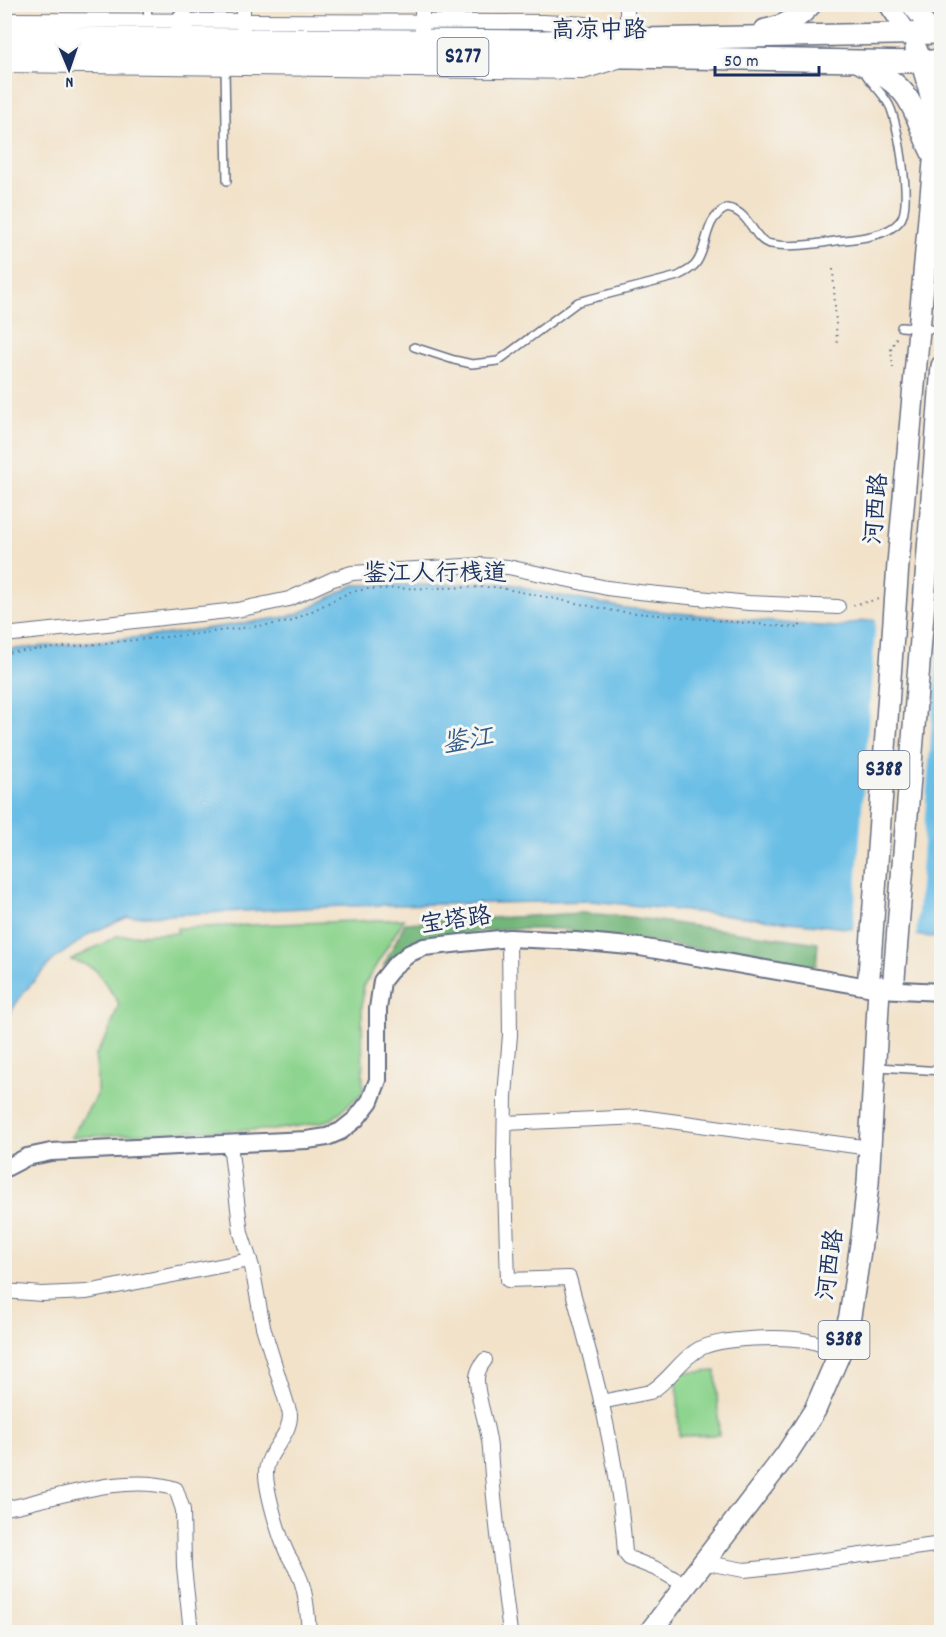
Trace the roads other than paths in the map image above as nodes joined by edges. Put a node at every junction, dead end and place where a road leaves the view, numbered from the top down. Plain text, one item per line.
1 (147, 4) edge
2 (243, 4) edge
3 (423, 4) edge
4 (627, 4) edge
5 (811, 4) edge
6 (888, 4) edge
7 (910, 4) edge
8 (148, 19) junction
9 (4, 20) edge
10 (244, 29) junction
11 (422, 31) junction
12 (909, 35) junction
13 (4, 37) edge
14 (728, 37) junction
15 (939, 39) edge
16 (177, 45) junction
17 (627, 48) junction
18 (4, 54) edge
19 (61, 60) junction
20 (855, 60) junction
21 (225, 61) junction
22 (931, 61) edge
23 (4, 65) edge
24 (936, 159) junction
25 (227, 181) dead end
26 (932, 300) edge
27 (911, 328) junction
28 (942, 330) edge
29 (414, 347) dead end
30 (942, 366) edge
31 (932, 557) edge
32 (838, 607) dead end
33 (4, 635) edge
34 (509, 938) junction
35 (881, 981) junction
36 (942, 992) edge
37 (874, 1067) junction
38 (942, 1071) edge
39 (505, 1123) junction
40 (230, 1144) junction
41 (870, 1148) junction
42 (4, 1169) edge
43 (250, 1260) junction
44 (4, 1291) edge
45 (840, 1352) junction
46 (485, 1360) dead end
47 (602, 1402) junction
48 (4, 1508) edge
49 (942, 1544) edge
50 (702, 1562) junction
51 (685, 1586) junction
52 (191, 1632) edge
53 (309, 1632) edge
54 (510, 1632) edge
55 (650, 1632) edge

1 - 8 lane
2 - 10 street
3 - 11 street
4 - 17 street
5 - 14 main road
6 - 12 main road
7 - 15 main road
8 - 9 street
8 - 16 street
10 - 11 main road, 高凉中路 / S277
10 - 16 main road, 高凉中路 / S277
11 - 17 main road, 高凉中路 / S277
12 - 14 main road, 高凉中路 / S277
12 - 15 main road, 高凉中路 / S277
12 - 22 main road, 河西路 / S388
13 - 16 main road, 高凉中路 / S277
14 - 17 main road, 高凉中路 / S277
16 - 19 main road, 高凉中路 / S277
16 - 21 main road, 高凉中路 / S277
17 - 20 main road, 高凉中路 / S277
17 - 21 main road, 高凉中路 / S277
18 - 19 main road, 高凉中路 / S277
19 - 23 street
20 - 22 main road, 高凉中路 / S277
20 - 24 main road
20 - 29 lane
21 - 25 lane
22 - 24 main road, 河西路 / S388
24 - 26 main road, 河西路 / S388
26 - 27 main road, 河西路 / S388
27 - 28 lane
27 - 35 main road, 河西路 / S388, bridge
30 - 31 main road, 河西路 / S388
31 - 35 main road, 河西路 / S388, bridge
32 - 33 street
34 - 35 street, 宝塔路
34 - 39 street
34 - 40 street, 宝塔路
35 - 36 street, 宝塔路
35 - 37 main road, 河西路 / S388
37 - 38 lane
37 - 41 main road, 河西路 / S388
39 - 41 street
39 - 47 street
40 - 42 street, 宝塔路
40 - 43 street
41 - 45 main road, 河西路 / S388
43 - 44 street
43 - 53 street
45 - 47 street
45 - 50 main road, 河西路 / S388
46 - 54 street
47 - 51 street
48 - 52 street
49 - 50 street
50 - 51 main road, 河西路 / S388
51 - 55 main road, 河西路 / S388

